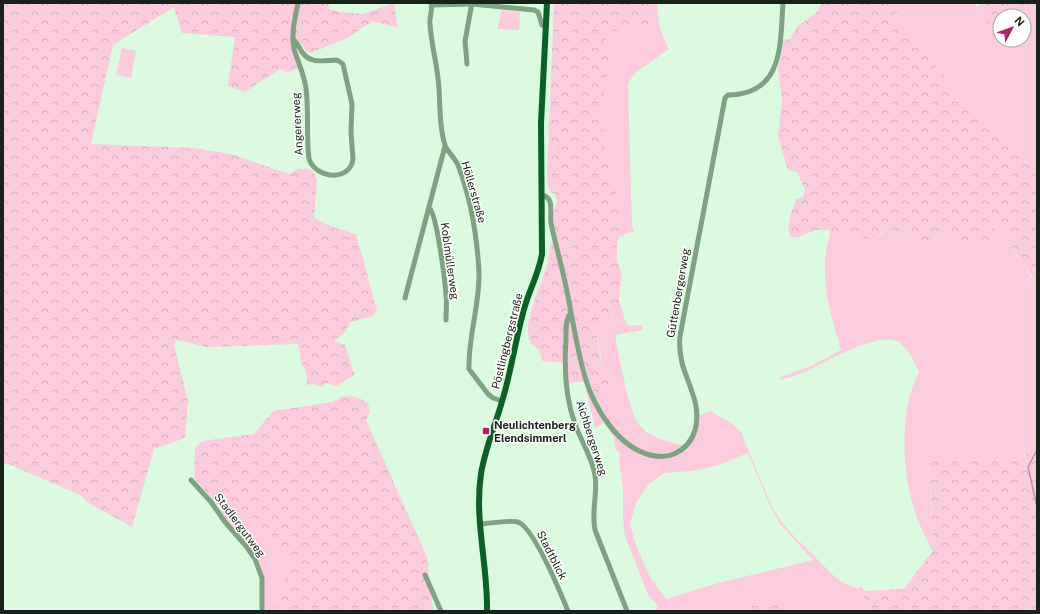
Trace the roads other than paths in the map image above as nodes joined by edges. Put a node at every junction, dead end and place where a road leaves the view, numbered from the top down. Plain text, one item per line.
1 (298, 3) edge
2 (547, 3) edge
3 (783, 3) edge
4 (431, 4) edge
5 (472, 4) edge
6 (546, 26) junction
7 (293, 39) junction
8 (467, 64) dead end
9 (445, 146) junction
10 (542, 195) junction
11 (429, 207) junction
12 (405, 298) dead end
13 (571, 313) junction
14 (446, 320) dead end
15 (502, 401) junction
16 (191, 480) dead end
17 (482, 524) junction
18 (425, 576) dead end
19 (262, 611) edge
20 (441, 611) edge
21 (487, 611) edge
22 (568, 611) edge
23 (627, 611) edge

1 - 7 street, Angererweg
2 - 6 main road, Pöstlingbergstraße
3 - 13 street, Güttenbergerweg
4 - 5 street, Höllerstraße
4 - 9 street, Höllerstraße
5 - 6 street, Höllerstraße
5 - 8 street
6 - 10 main road, Pöstlingbergstraße
7 - 7 street, Angererweg
9 - 11 street, Koblmüllerweg
9 - 15 street, Höllerstraße
10 - 13 street, Güttenbergerweg
10 - 15 main road, Pöstlingbergstraße
11 - 12 street, Koblmüllerweg
11 - 14 street, Koblmüllerweg
13 - 23 street, Aichbergerweg
15 - 17 main road, Pöstlingbergstraße
16 - 19 street, Stadlergutweg
17 - 21 main road, Pöstlingbergstraße
17 - 22 street, Stadtblick
18 - 20 street

